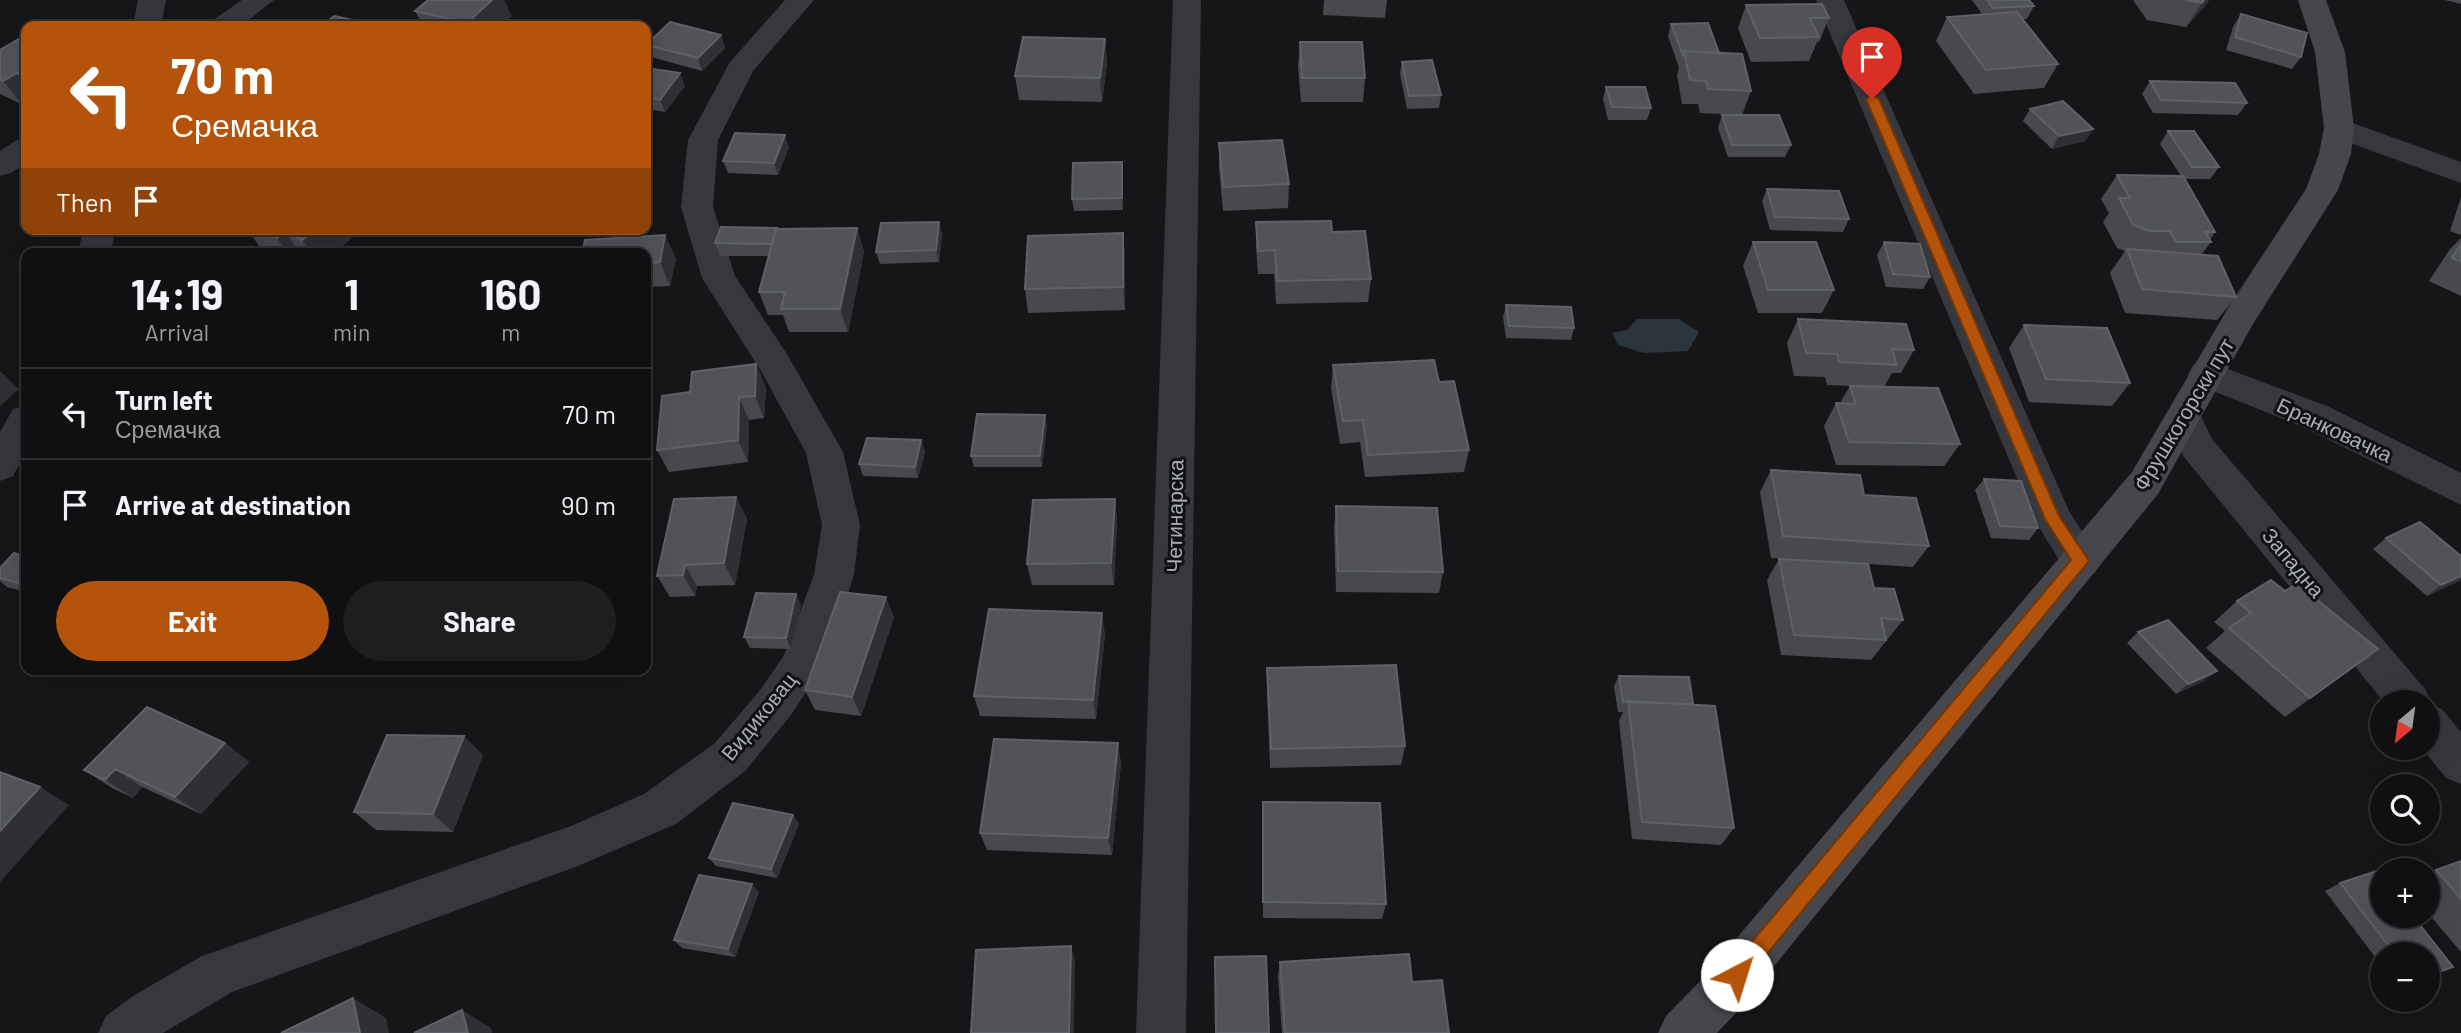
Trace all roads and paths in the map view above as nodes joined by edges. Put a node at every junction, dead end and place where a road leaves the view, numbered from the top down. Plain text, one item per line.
1 (152, 0) edge
2 (260, 0) edge
3 (800, 0) edge
4 (1187, 0) edge
5 (1830, 0) edge
6 (2312, 0) edge
7 (147, 21) edge
8 (230, 21) edge
9 (2339, 128) junction
10 (21, 151) edge
11 (0, 166) edge
12 (2461, 173) edge
13 (2206, 374) junction
14 (2184, 418) junction
15 (21, 428) edge
16 (0, 466) edge
17 (2461, 490) edge
18 (2081, 561) junction
19 (2400, 690) edge
20 (2440, 739) edge
21 (2461, 764) edge
22 (123, 1033) edge
23 (1161, 1033) edge
24 (1683, 1033) edge

1 - 7 street
2 - 8 street
3 - 22 street, Видиковац
4 - 23 street, Четинарска
5 - 18 street
6 - 9 street, Фрушкогорски пут
9 - 12 street
9 - 13 street, Фрушкогорски пут
10 - 11 street
13 - 14 street, Фрушкогорски пут
13 - 17 street, Бранковачка
14 - 18 street, Фрушкогорски пут
14 - 19 street, Западна
15 - 16 street
18 - 24 street, Фрушкогорски пут
20 - 21 street

